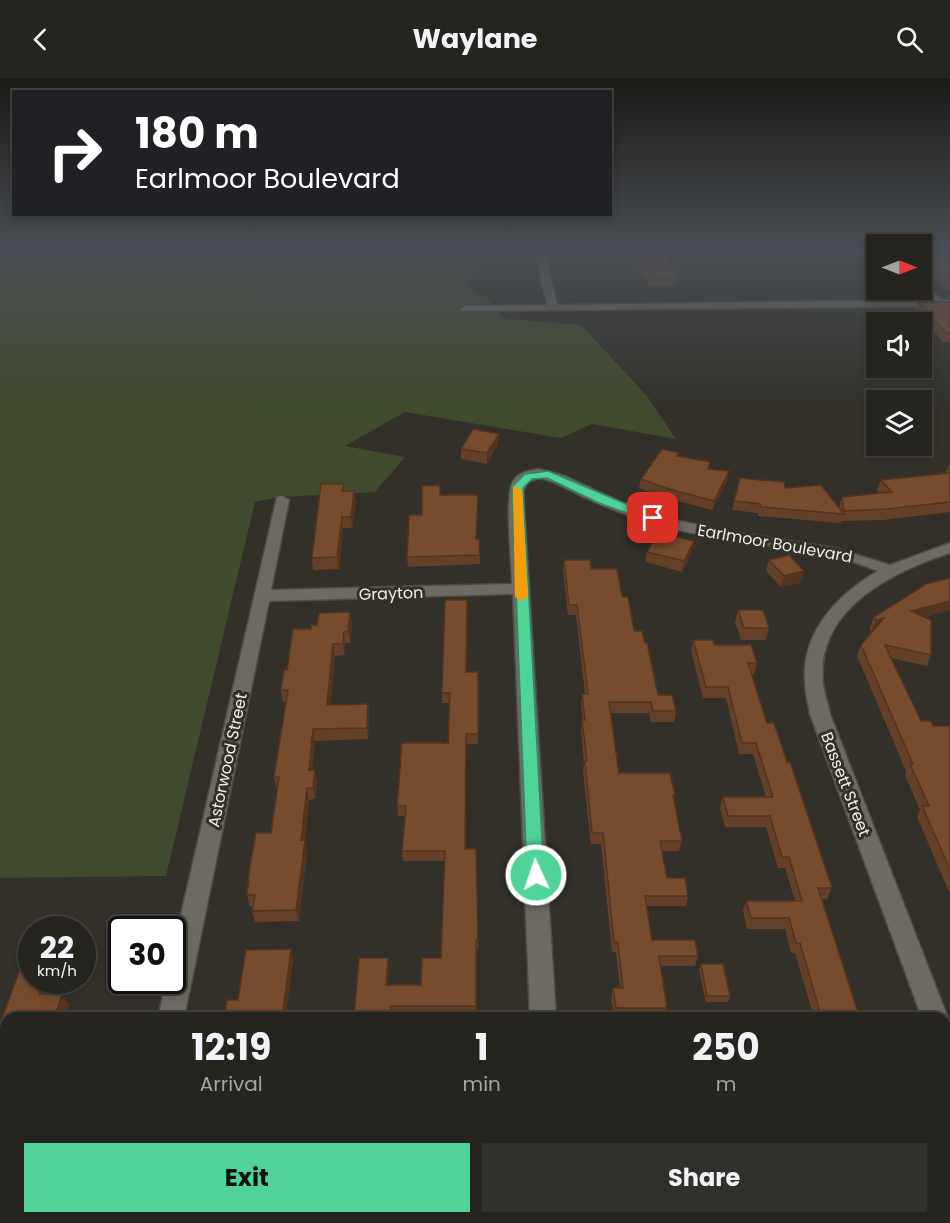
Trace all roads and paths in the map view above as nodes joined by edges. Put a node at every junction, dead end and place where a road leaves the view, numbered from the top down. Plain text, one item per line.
1 (552, 302) edge
2 (945, 303) edge
3 (553, 308) junction
4 (466, 309) dead end
5 (282, 500) dead end
6 (950, 548) edge
7 (888, 570) junction
8 (521, 589) junction
9 (262, 596) junction
10 (172, 1012) edge
11 (543, 1012) edge
12 (933, 1012) edge

1 - 3 street
2 - 3 street
3 - 4 street
5 - 9 street, Astorwood Street
6 - 7 street
7 - 8 street, Earlmoor Boulevard
7 - 12 street, Bassett Street
8 - 9 street, Grayton
8 - 11 street
9 - 10 street, Astorwood Street

